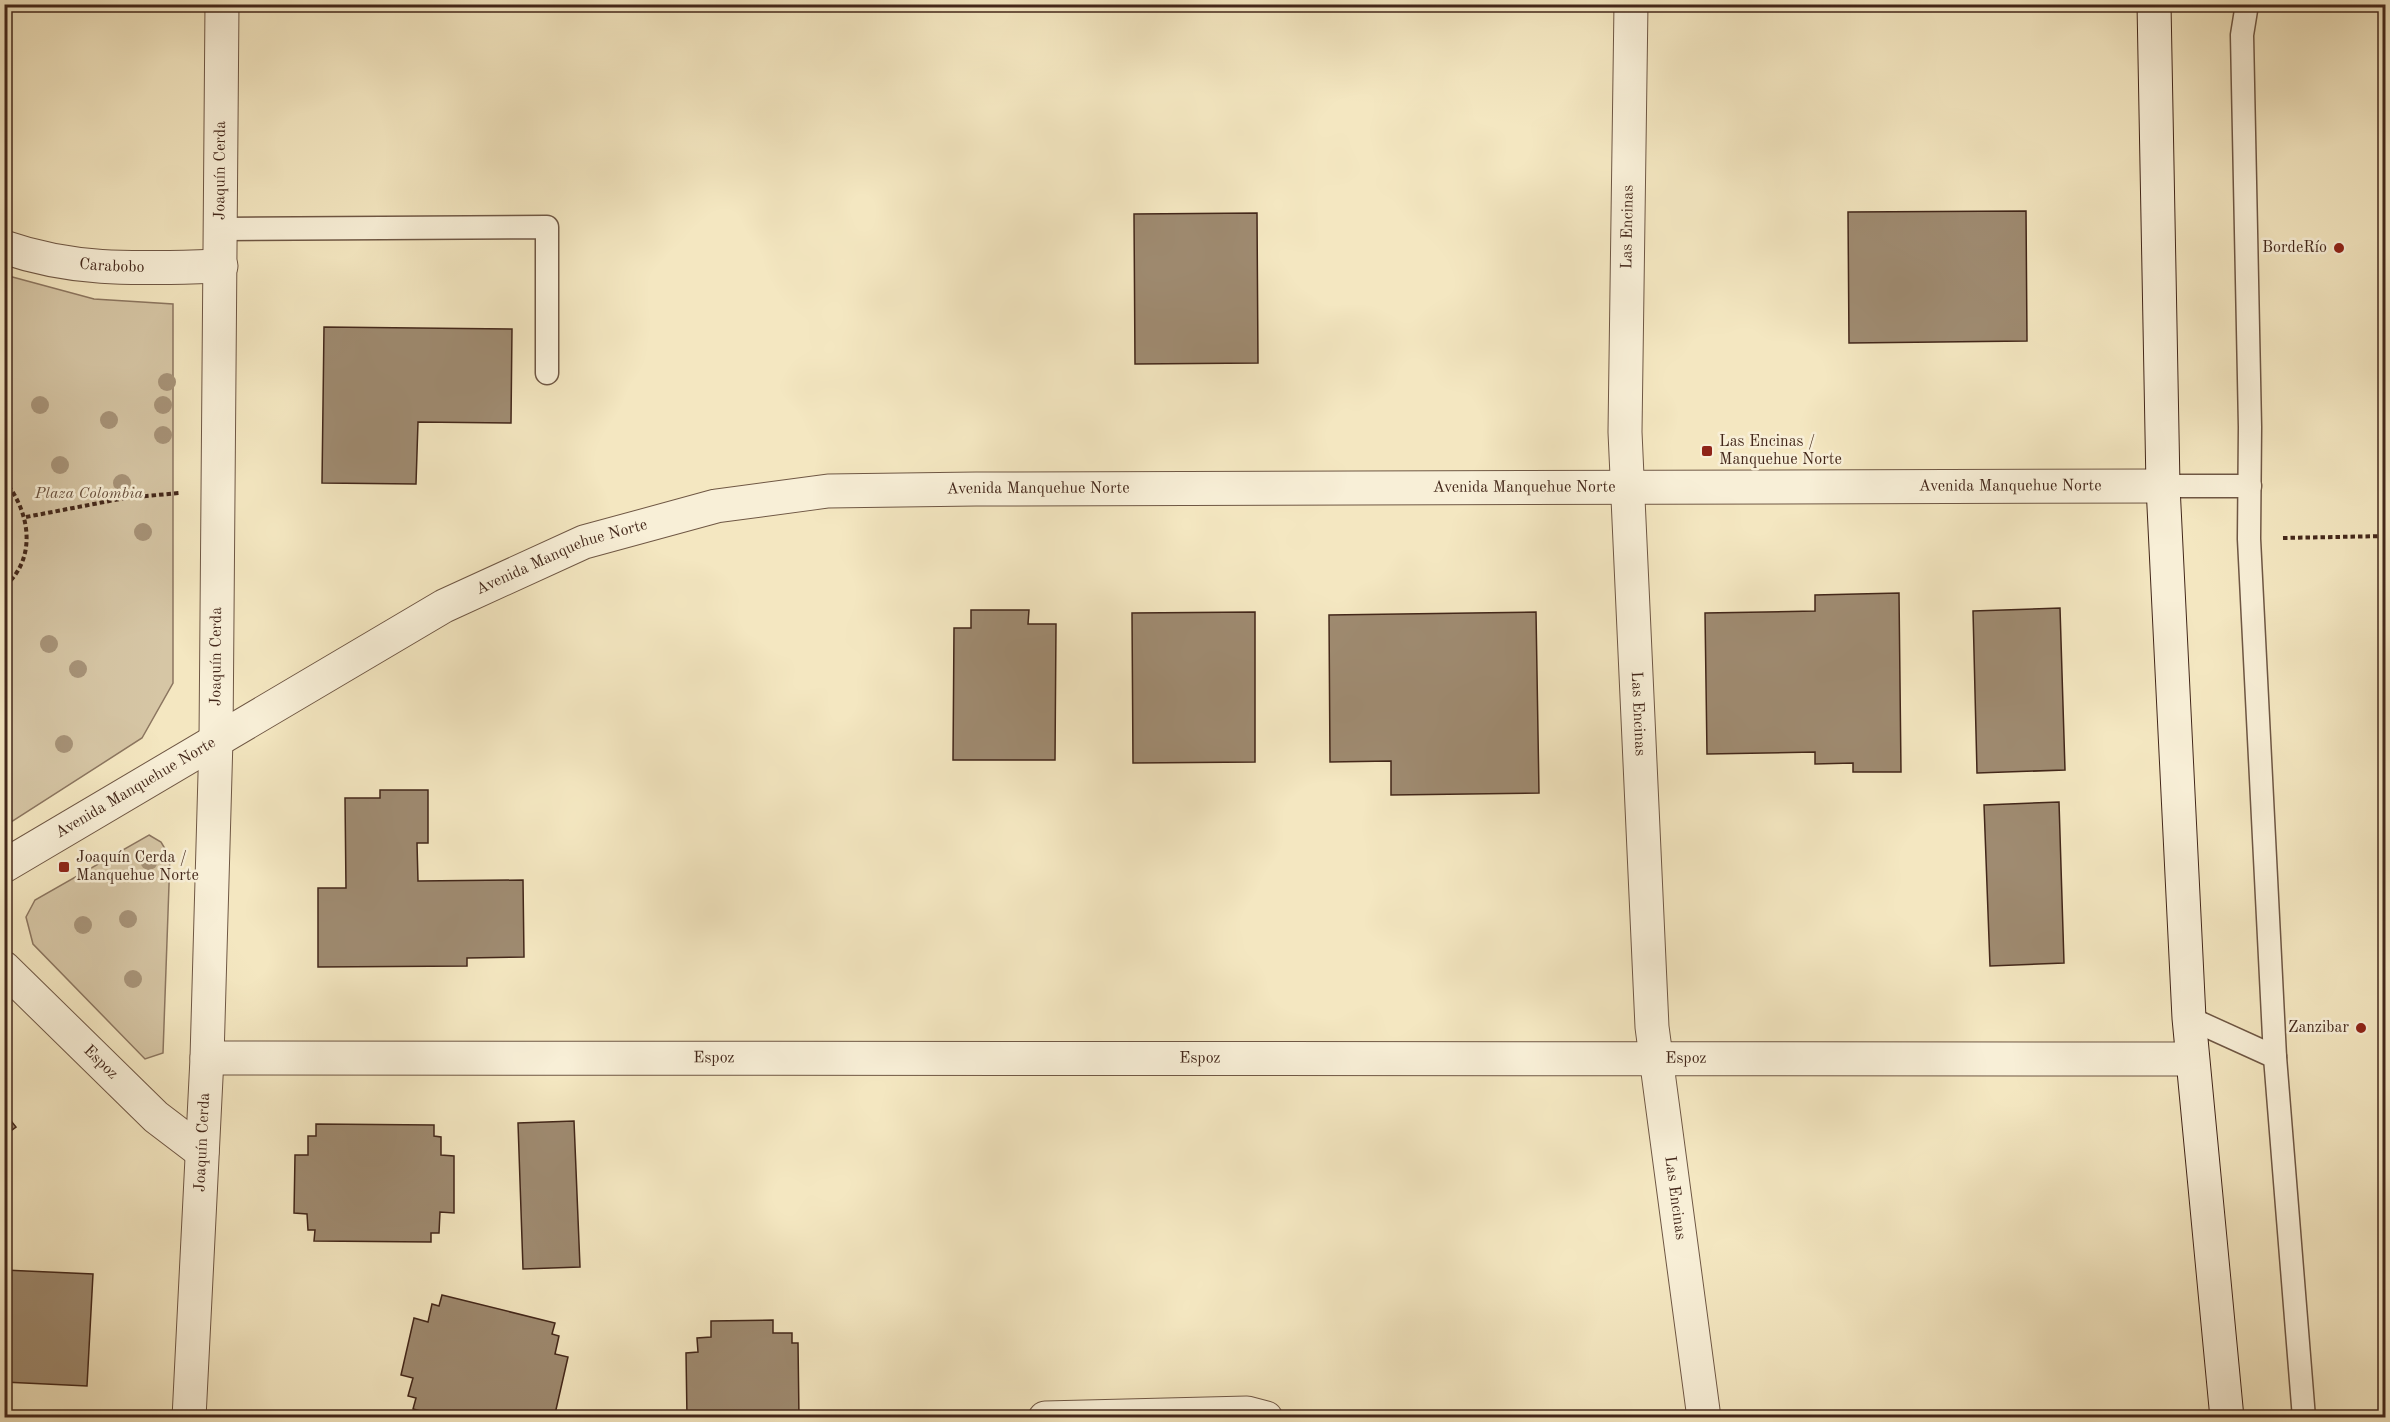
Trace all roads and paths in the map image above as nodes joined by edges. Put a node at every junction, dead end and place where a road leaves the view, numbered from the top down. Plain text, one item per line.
1 (222, 4) edge
2 (1631, 4) edge
3 (2154, 4) edge
4 (2247, 4) edge
5 (221, 229) junction
6 (4, 247) edge
7 (221, 266) junction
8 (547, 374) dead end
9 (4, 480) edge
10 (1627, 486) junction
11 (2163, 486) junction
12 (2250, 486) junction
13 (183, 493) dead end
14 (26, 517) junction
15 (4, 587) edge
16 (216, 739) junction
17 (4, 866) edge
18 (4, 968) edge
19 (2189, 1018) junction
20 (2275, 1057) junction
21 (207, 1058) junction
22 (1655, 1059) junction
23 (2192, 1059) junction
24 (202, 1152) junction
25 (189, 1418) edge
26 (1045, 1418) edge
27 (1266, 1418) edge
28 (1704, 1418) edge
29 (2227, 1418) edge
30 (2304, 1418) edge

1 - 5 street, Joaquín Cerda
2 - 10 street, Las Encinas
3 - 11 street
4 - 12 lane
5 - 7 street, Joaquín Cerda
5 - 8 lane
6 - 7 street, Carabobo
7 - 16 street, Joaquín Cerda
9 - 14 path
10 - 11 street, Avenida Manquehue Norte
10 - 16 street, Avenida Manquehue Norte
10 - 22 street, Las Encinas
11 - 12 lane
11 - 19 street
12 - 20 lane
13 - 14 path
14 - 15 path
16 - 17 street, Avenida Manquehue Norte
16 - 21 street, Joaquín Cerda
18 - 24 street, Espoz
19 - 20 lane
19 - 23 street
20 - 30 lane
21 - 22 street, Espoz
21 - 24 street, Joaquín Cerda
22 - 23 street, Espoz
22 - 28 street, Las Encinas
23 - 29 street
24 - 25 street, Joaquín Cerda
26 - 27 street

